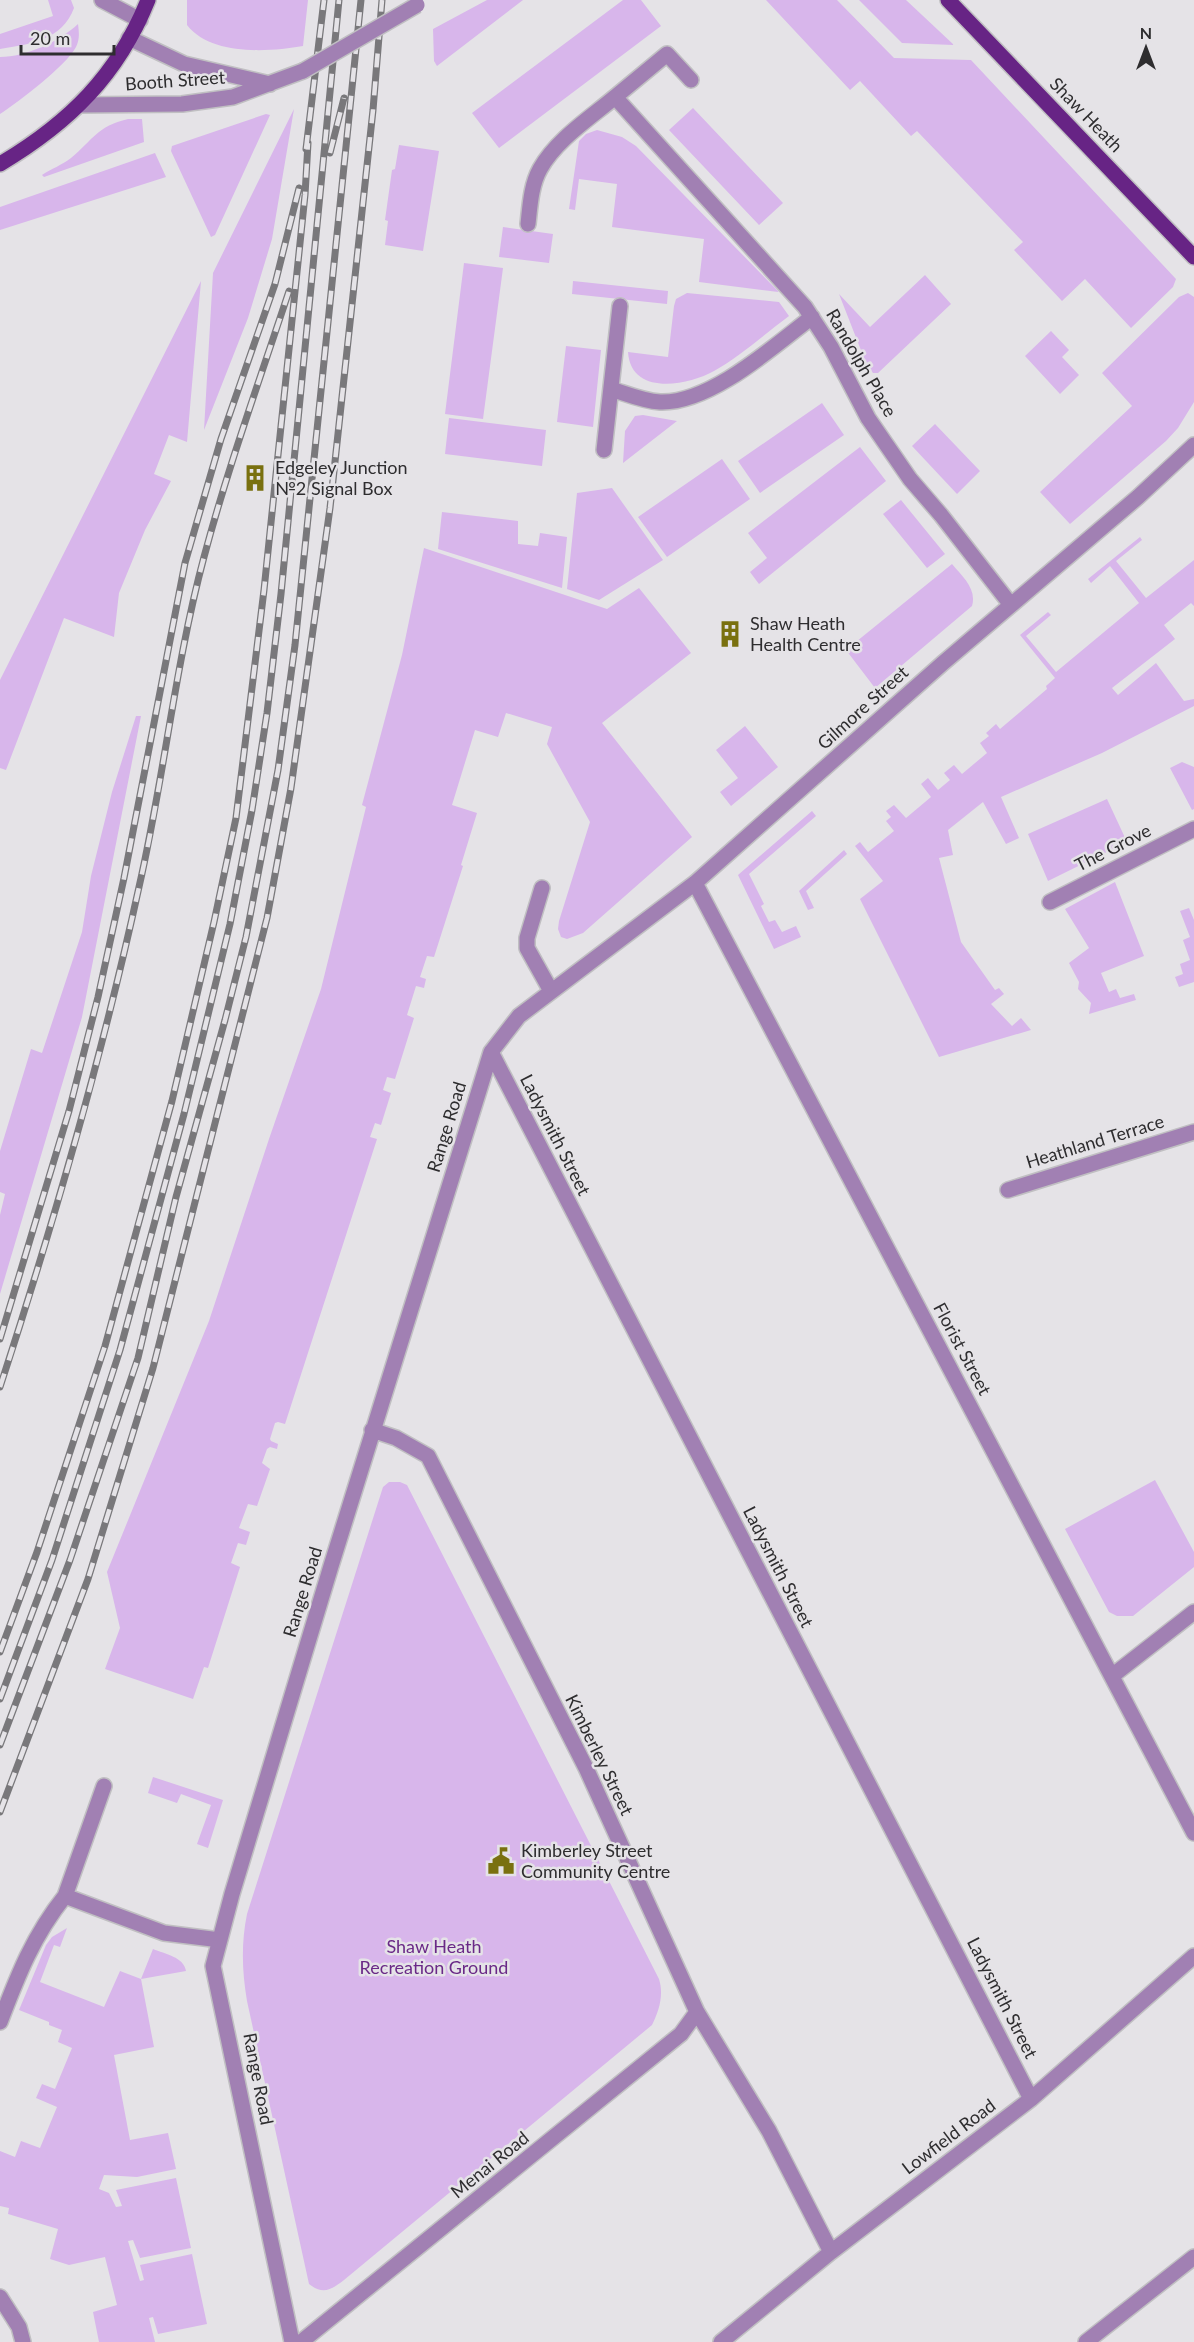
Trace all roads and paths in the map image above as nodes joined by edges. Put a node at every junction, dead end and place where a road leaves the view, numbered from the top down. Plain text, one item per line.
1 (102, 0) edge
2 (148, 0) edge
3 (948, 0) edge
4 (422, 3) edge
5 (140, 20) junction
6 (129, 38) junction
7 (691, 80) dead end
8 (270, 84) junction
9 (615, 98) junction
10 (80, 105) junction
11 (0, 164) edge
12 (528, 224) dead end
13 (1194, 258) edge
14 (620, 306) dead end
15 (812, 317) junction
16 (611, 389) junction
17 (1194, 445) edge
18 (603, 450) dead end
19 (1011, 605) junction
20 (1194, 829) edge
21 (695, 883) junction
22 (542, 888) dead end
23 (1050, 902) dead end
24 (550, 991) junction
25 (490, 1053) junction
26 (1194, 1132) edge
27 (1008, 1190) dead end
28 (372, 1430) junction
29 (1194, 1612) edge
30 (1112, 1676) junction
31 (104, 1786) dead end
32 (1194, 1833) edge
33 (65, 1896) junction
34 (220, 1940) junction
35 (1194, 1956) edge
36 (697, 2012) junction
37 (0, 2022) edge
38 (1031, 2099) junction
39 (831, 2252) junction
40 (1194, 2257) edge
41 (0, 2298) edge
42 (24, 2342) edge
43 (292, 2342) edge
44 (301, 2342) edge
45 (721, 2342) edge
46 (1086, 2342) edge

1 - 5 street
2 - 5 main road
3 - 13 main road, Shaw Heath
4 - 8 street, Booth Street, bridge
5 - 6 main road
6 - 8 street, Booth Street
6 - 10 main road
7 - 9 street
8 - 10 street, Booth Street
9 - 12 street
9 - 15 street, Randolph Place
10 - 11 main road
14 - 16 street
15 - 16 street
15 - 19 street, Randolph Place
16 - 18 street
17 - 19 street, Gilmore Street
19 - 21 street, Gilmore Street
20 - 23 street, The Grove
21 - 24 street, Gilmore Street
21 - 30 street, Florist Street
22 - 24 street
24 - 25 street, Range Road
25 - 28 street, Range Road
25 - 38 street, Ladysmith Street
26 - 27 street, Heathland Terrace
28 - 34 street, Range Road
28 - 36 street, Kimberley Street
29 - 30 street
30 - 32 street, Florist Street
31 - 33 street
33 - 34 street
33 - 37 street
34 - 43 street, Range Road
35 - 38 street, Lowfield Road
36 - 39 street, Kimberley Street
36 - 44 street, Menai Road
38 - 39 street, Lowfield Road
39 - 45 street, Lowfield Road
40 - 46 street
41 - 42 street

